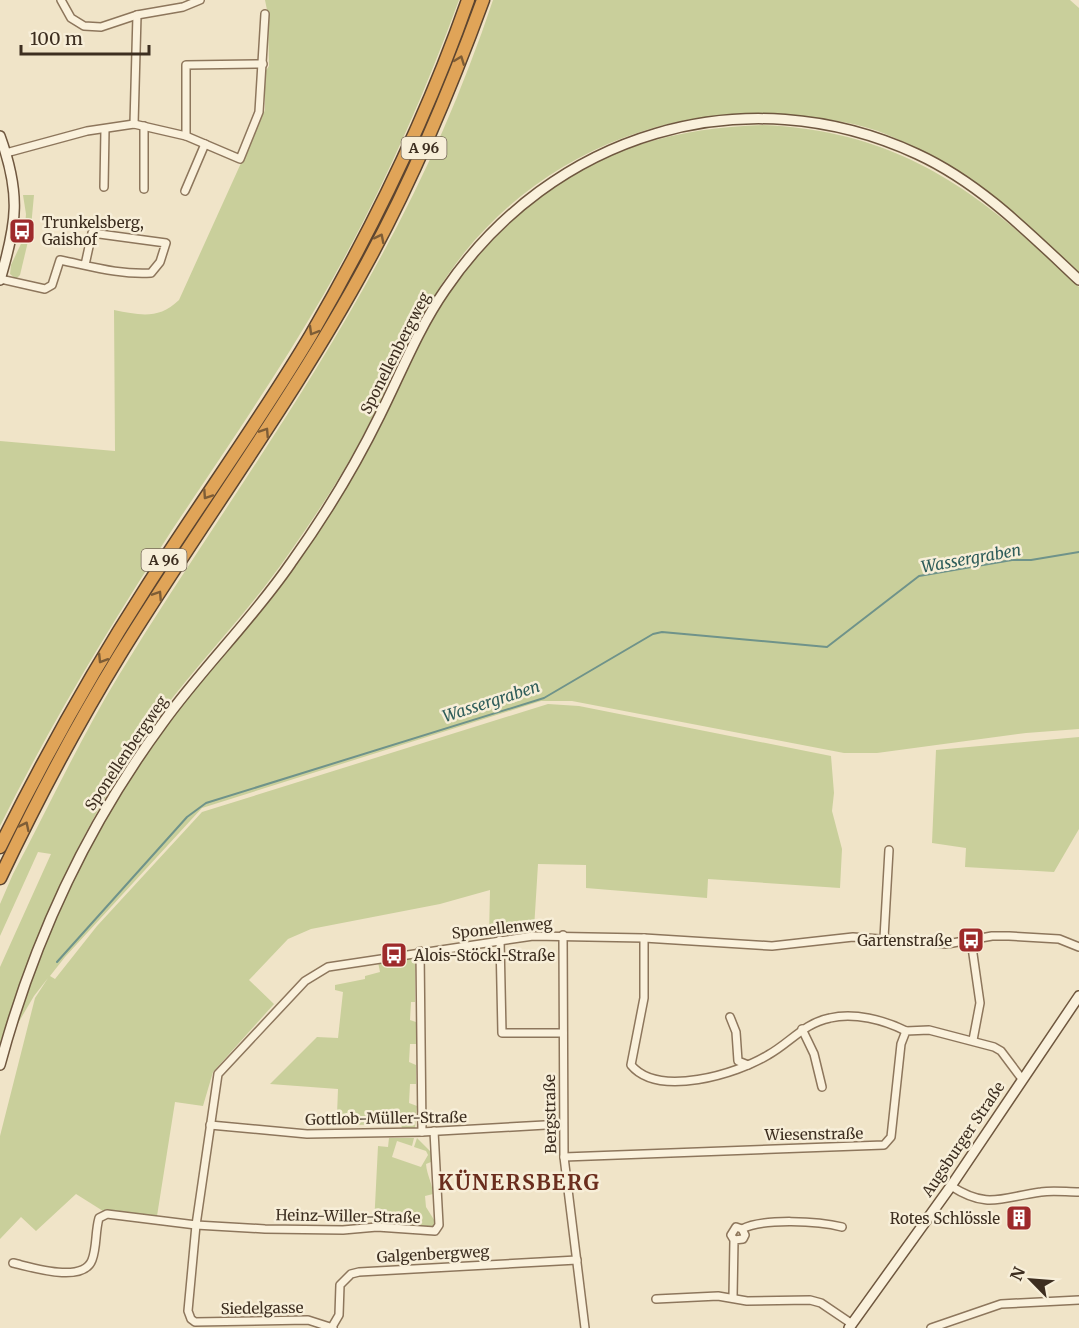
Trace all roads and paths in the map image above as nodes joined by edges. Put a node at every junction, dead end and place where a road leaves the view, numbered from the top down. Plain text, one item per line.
1 (61, 0) edge
2 (200, 0) edge
3 (468, 0) edge
4 (483, 0) edge
5 (265, 14) dead end
6 (137, 15) junction
7 (263, 64) junction
8 (134, 124) junction
9 (144, 126) junction
10 (105, 129) junction
11 (0, 136) edge
12 (186, 136) junction
13 (205, 144) junction
14 (6, 153) junction
15 (104, 187) dead end
16 (144, 189) dead end
17 (185, 191) dead end
18 (85, 265) junction
19 (0, 279) edge
20 (1079, 280) edge
21 (0, 847) edge
22 (889, 850) dead end
23 (0, 878) edge
24 (563, 935) junction
25 (644, 938) junction
26 (884, 939) junction
27 (500, 940) junction
28 (971, 940) junction
29 (1079, 947) edge
30 (420, 951) junction
31 (1079, 996) edge
32 (730, 1017) dead end
33 (802, 1029) junction
34 (906, 1031) junction
35 (562, 1033) junction
36 (972, 1040) junction
37 (0, 1065) edge
38 (748, 1065) junction
39 (1022, 1078) junction
40 (822, 1087) dead end
41 (563, 1124) junction
42 (210, 1125) junction
43 (434, 1131) junction
44 (422, 1132) junction
45 (564, 1157) junction
46 (951, 1186) junction
47 (1079, 1192) edge
48 (196, 1225) junction
49 (842, 1227) dead end
50 (577, 1260) junction
51 (13, 1263) dead end
52 (733, 1297) junction
53 (656, 1299) dead end
54 (1079, 1300) edge
55 (191, 1319) joint
56 (850, 1326) edge
57 (332, 1327) edge
58 (585, 1328) edge
59 (931, 1328) edge

1 - 6 street
2 - 6 street
3 -> 21 highway, A 96
23 -> 4 highway, A 96
5 - 7 street
6 - 8 street
7 - 12 street
7 - 13 street
8 - 9 street
8 - 10 street
9 - 12 street
9 - 16 street
10 - 14 street
10 - 15 street
11 - 14 street
12 - 13 street
13 - 17 street
14 - 19 street
18 - 18 street
18 - 19 street
20 - 37 street, Sponellenbergweg
22 - 26 street
24 - 25 street, Sponellenweg
24 - 27 street, Sponellenweg
24 - 35 street, Bergstraße
25 - 26 street, Sponellenweg
25 - 38 street
26 - 28 street, Sponellenweg
27 - 30 street, Sponellenweg
27 - 35 street
28 - 29 street, Sponellenweg
28 - 36 street
30 - 42 street, Sponellenweg
30 - 44 street
31 - 39 street, Augsburger Straße
32 - 38 street
33 - 34 street
33 - 38 street
33 - 40 street
34 - 36 street
34 - 45 street, Wiesenstraße
35 - 41 street, Bergstraße
36 - 39 street
39 - 46 street, Augsburger Straße
41 - 43 street, Gottlob-Müller-Straße
41 - 45 street, Bergstraße
42 - 44 street, Gottlob-Müller-Straße
42 - 48 street, Sponellenweg
43 - 44 street, Gottlob-Müller-Straße
43 - 48 street, Heinz-Willer-Straße
45 - 50 street, Bergstraße
46 - 47 street
46 - 56 street, Augsburger Straße
48 - 51 street
48 - 55 street, Sponellenweg
49 - 52 street
50 - 57 street, Galgenbergweg
50 - 58 street, Bergstraße
52 - 53 street
52 - 56 street
54 - 59 street
55 - 57 street, Siedelgasse

